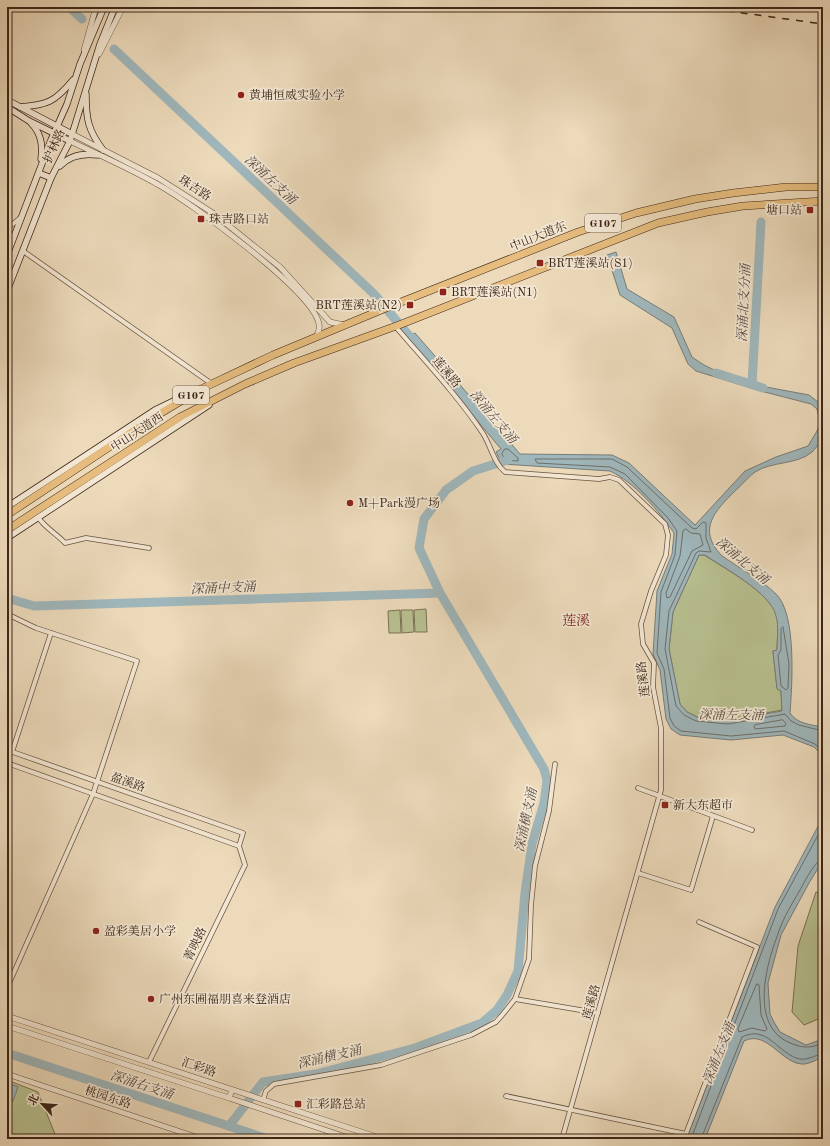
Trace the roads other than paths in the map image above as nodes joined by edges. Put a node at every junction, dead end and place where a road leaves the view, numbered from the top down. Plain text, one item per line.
1 (96, 7) edge
2 (104, 7) edge
3 (115, 7) edge
4 (123, 7) edge
5 (83, 57) junction
6 (94, 62) junction
7 (75, 79) junction
8 (86, 87) junction
9 (7, 100) edge
10 (20, 107) junction
11 (7, 108) edge
12 (30, 121) junction
13 (58, 128) junction
14 (54, 133) junction
15 (72, 134) junction
16 (70, 141) junction
17 (103, 150) junction
18 (98, 155) junction
19 (39, 173) junction
20 (51, 178) junction
21 (823, 186) edge
22 (823, 201) edge
23 (22, 216) junction
24 (7, 226) edge
25 (7, 243) edge
26 (23, 251) junction
27 (7, 254) edge
28 (7, 291) edge
29 (347, 325) junction
30 (397, 325) junction
31 (314, 339) junction
32 (212, 384) junction
33 (201, 389) junction
34 (229, 392) junction
35 (7, 507) edge
36 (7, 515) edge
37 (38, 517) junction
38 (7, 530) edge
39 (7, 538) edge
40 (149, 548) dead end
41 (7, 614) edge
42 (51, 633) junction
43 (9, 751) edge
44 (7, 763) edge
45 (554, 764) dead end
46 (98, 781) junction
47 (638, 788) dead end
48 (93, 794) junction
49 (660, 797) junction
50 (713, 816) junction
51 (752, 830) dead end
52 (238, 846) junction
53 (638, 873) junction
54 (699, 922) dead end
55 (7, 988) edge
56 (515, 999) junction
57 (598, 1013) junction
58 (7, 1016) edge
59 (7, 1026) edge
60 (149, 1062) junction
61 (7, 1074) edge
62 (218, 1085) junction
63 (232, 1090) junction
64 (215, 1094) junction
65 (506, 1096) dead end
66 (229, 1098) junction
67 (261, 1099) junction
68 (571, 1110) junction
69 (686, 1134) junction
70 (202, 1139) edge
71 (352, 1139) edge
72 (383, 1139) edge
73 (562, 1139) edge
74 (684, 1139) edge

1 - 5 street
2 - 5 main road, 护林路
3 - 6 main road, 护林路
4 - 6 street
5 - 7 main road, 护林路
6 - 8 main road, 护林路
7 - 10 main road
7 - 13 main road, 护林路
8 - 15 main road, 护林路
8 - 17 main road
9 - 10 main road, 珠吉路
10 - 13 main road, 珠吉路
11 - 12 main road, 珠吉路
12 - 14 main road, 珠吉路
12 - 19 main road
13 - 14 main road, 护林路
13 - 15 main road, 珠吉路
14 - 16 main road, 珠吉路
14 - 19 main road, 护林路
15 - 16 main road, 护林路
15 - 17 street, 珠吉路
16 - 18 street, 珠吉路
16 - 20 main road, 护林路
17 - 29 street, 珠吉路
18 - 20 main road
18 - 31 street, 珠吉路
19 - 20 main road
19 - 23 main road, 护林路
20 - 26 main road, 护林路
21 - 29 highway, 中山大道东 / G107
22 - 30 highway, G107
23 - 24 street
23 - 27 main road, 护林路
25 - 27 street
26 - 28 main road, 护林路
26 - 32 street
29 - 31 highway, 中山大道西 / G107
30 - 34 highway, 中山大道西 / G107
30 - 49 street, 莲溪路
31 - 32 highway, 中山大道西 / G107
32 - 33 highway, 中山大道西 / G107
33 - 35 main road
33 - 36 highway, 中山大道西 / G107
34 - 37 main road
34 - 38 highway, 中山大道西 / G107
37 - 39 main road
37 - 40 street
41 - 42 street
42 - 43 street
42 - 46 street
43 - 46 street, 盈溪路
44 - 48 street, 盈溪路
45 - 56 street
46 - 48 street
46 - 52 street, 盈溪路
47 - 49 street
48 - 52 street, 盈溪路
48 - 55 street
49 - 50 street
49 - 53 street, 莲溪路
50 - 51 street
50 - 53 street
52 - 60 street, 菁映路
53 - 57 street, 莲溪路
54 - 69 street
56 - 57 street
56 - 67 street
57 - 68 street, 莲溪路
58 - 60 street, 汇彩路
59 - 64 street, 汇彩路
60 - 62 street, 汇彩路
61 - 70 street, 桃园东路
62 - 63 street, 汇彩路
62 - 64 street
63 - 66 street
63 - 67 street, 汇彩路
64 - 66 street, 汇彩路
65 - 68 street
66 - 71 street, 汇彩路
67 - 72 street, 汇彩路
68 - 69 street
68 - 73 street, 莲溪路
69 - 74 street

